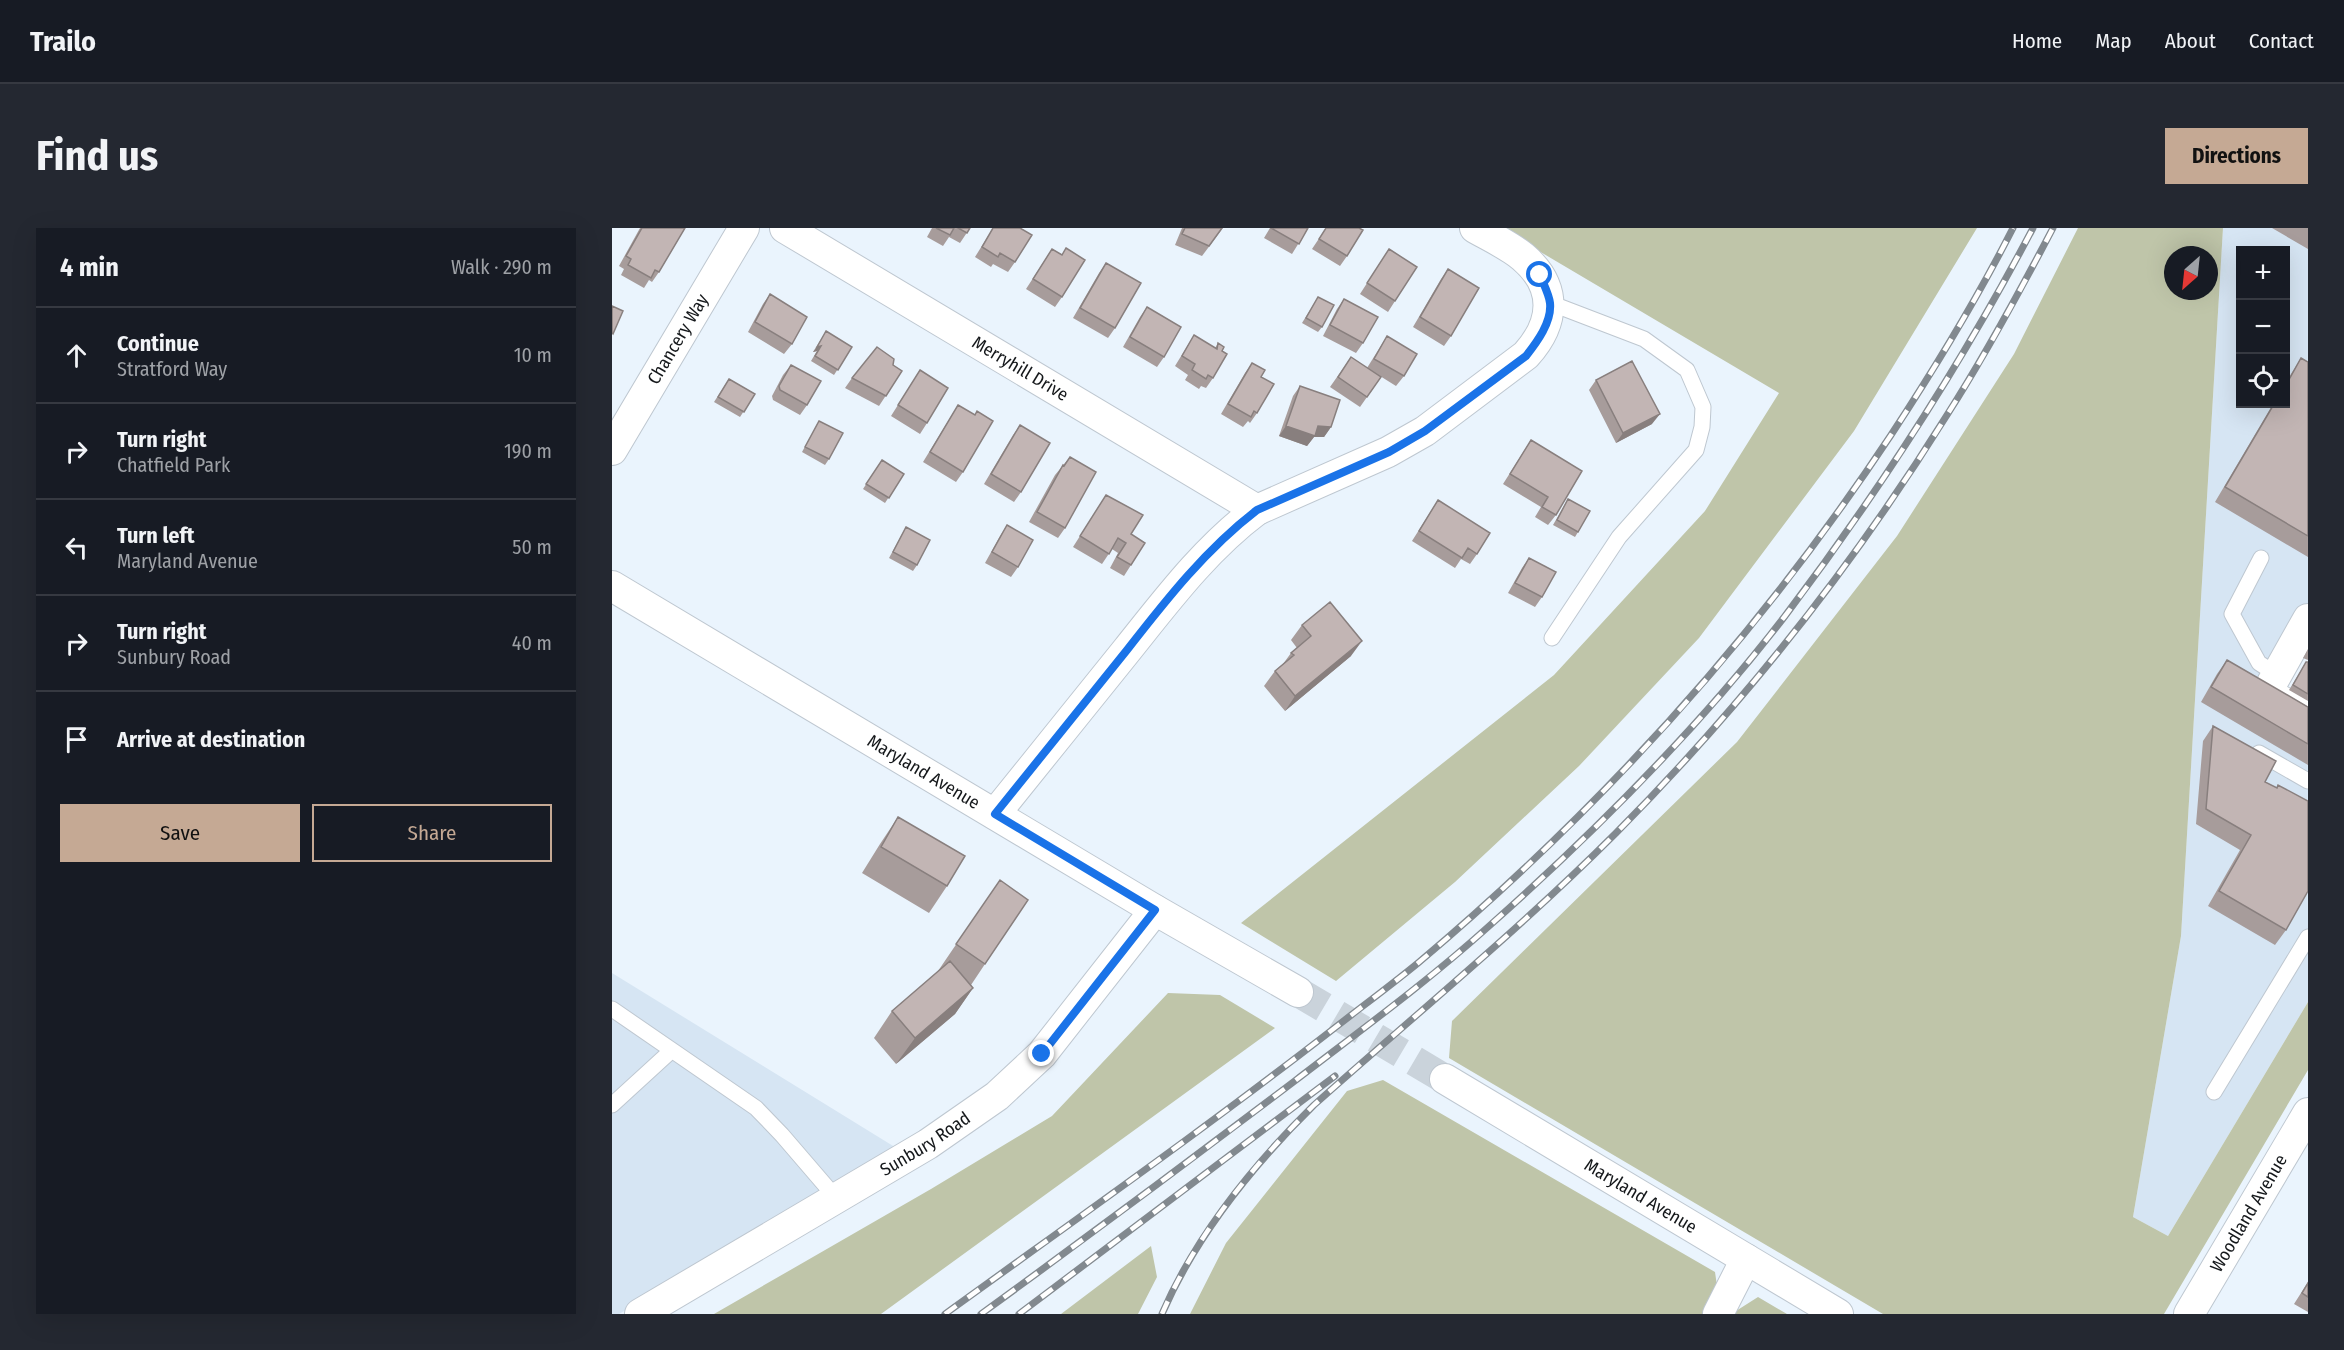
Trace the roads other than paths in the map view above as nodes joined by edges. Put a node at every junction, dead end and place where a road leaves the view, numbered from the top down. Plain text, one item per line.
1 (744, 228) edge
2 (785, 228) edge
3 (1475, 228) edge
4 (1550, 303) junction
5 (612, 450) edge
6 (1257, 510) junction
7 (2261, 558) dead end
8 (612, 585) edge
9 (2308, 619) edge
10 (1552, 638) dead end
11 (2274, 683) junction
12 (2308, 716) edge
13 (2252, 748) edge
14 (2308, 781) edge
15 (995, 814) junction
16 (1155, 910) junction
17 (2308, 937) edge
18 (1298, 992) tunnel mouth
19 (612, 1009) edge
20 (671, 1051) junction
21 (1444, 1079) tunnel mouth
22 (2214, 1092) dead end
23 (612, 1105) edge
24 (2308, 1113) edge
25 (837, 1199) junction
26 (1746, 1259) junction
27 (640, 1314) edge
28 (1718, 1314) edge
29 (1838, 1314) edge
30 (2190, 1314) edge

1 - 5 street, Chancery Way
2 - 6 street, Merryhill Drive
3 - 4 street
4 - 6 street
4 - 10 lane
6 - 15 street
7 - 11 lane
8 - 15 street, Maryland Avenue
9 - 11 street
11 - 12 street
13 - 14 lane
15 - 16 street, Maryland Avenue
16 - 18 street, Maryland Avenue
16 - 25 street, Sunbury Road
17 - 22 lane
19 - 20 lane
20 - 23 lane
20 - 25 lane
21 - 26 street, Maryland Avenue
24 - 30 street, Woodland Avenue
25 - 27 street, Sunbury Road
26 - 28 street
26 - 29 street, Maryland Avenue

